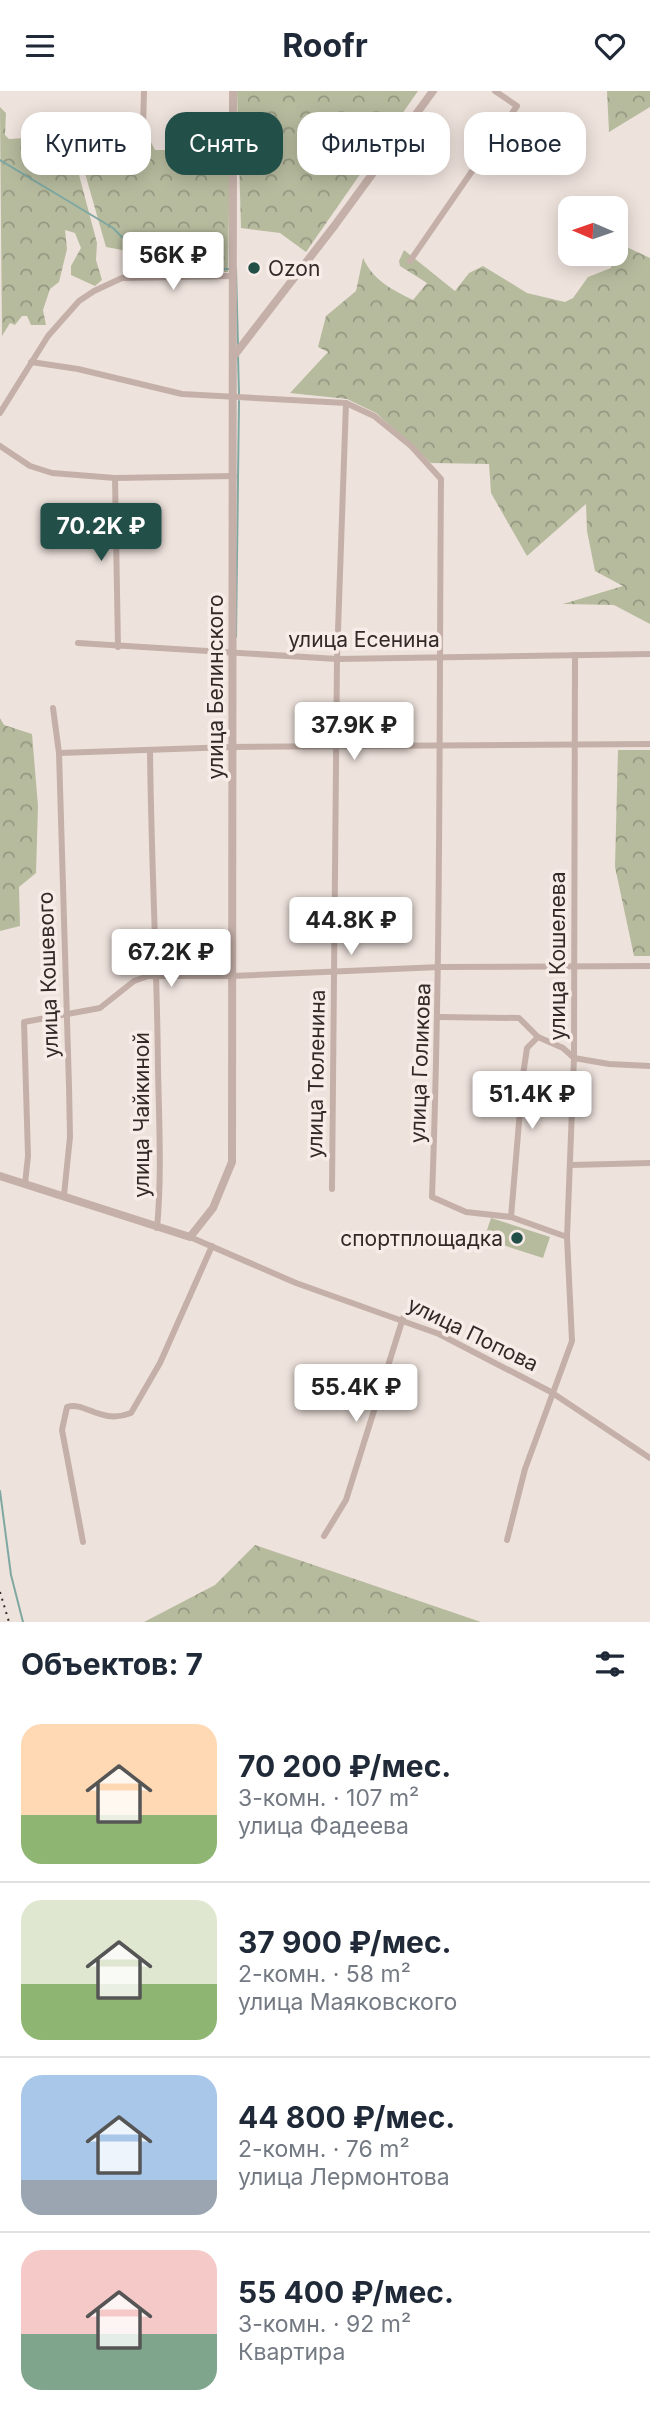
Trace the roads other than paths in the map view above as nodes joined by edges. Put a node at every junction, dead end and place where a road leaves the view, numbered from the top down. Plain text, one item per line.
1 (144, 91) edge
2 (233, 91) edge
3 (433, 91) edge
4 (495, 91) edge
5 (143, 112) edge
6 (410, 261) dead end
7 (232, 276) junction
8 (233, 357) junction
9 (31, 362) junction
10 (233, 395) junction
11 (346, 403) junction
12 (0, 413) edge
13 (0, 446) edge
14 (234, 476) junction
15 (115, 478) junction
16 (78, 643) dead end
17 (118, 647) junction
18 (650, 653) edge
19 (232, 655) junction
20 (575, 655) junction
21 (440, 657) junction
22 (337, 659) junction
23 (53, 708) dead end
24 (573, 743) junction
25 (650, 744) edge
26 (231, 747) junction
27 (438, 747) junction
28 (336, 748) junction
29 (150, 750) junction
30 (59, 753) junction
31 (650, 966) edge
32 (440, 967) junction
33 (575, 967) junction
34 (335, 971) junction
35 (232, 976) junction
36 (157, 978) junction
37 (66, 1014) junction
38 (439, 1017) junction
39 (538, 1037) junction
40 (574, 1058) junction
41 (650, 1066) edge
42 (650, 1163) edge
43 (571, 1165) junction
44 (0, 1176) edge
45 (25, 1184) junction
46 (332, 1189) dead end
47 (64, 1195) junction
48 (511, 1217) junction
49 (157, 1228) junction
50 (190, 1237) junction
51 (567, 1237) junction
52 (212, 1247) junction
53 (403, 1318) junction
54 (551, 1392) junction
55 (650, 1458) edge
56 (324, 1536) dead end
57 (507, 1540) dead end
58 (83, 1542) dead end

1 - 5 street
2 - 7 street, улица Белинского
3 - 8 street
4 - 6 street
7 - 8 street, улица Белинского
7 - 9 street
8 - 10 street, улица Белинского
9 - 10 street
9 - 12 street
10 - 11 street
10 - 14 street, улица Белинского
11 - 21 street, улица Голикова
11 - 22 street, улица Тюленина
13 - 15 street
14 - 15 street
14 - 19 street, улица Белинского
15 - 17 street
16 - 17 street, улица Есенина
17 - 19 street, улица Есенина
18 - 20 street, улица Есенина
19 - 22 street, улица Есенина
19 - 26 street, улица Белинского
20 - 21 street, улица Есенина
20 - 24 street, улица Кошелева
21 - 22 street, улица Есенина
21 - 27 street, улица Голикова
22 - 28 street, улица Тюленина
23 - 30 street, улица Кошевого
24 - 25 street
24 - 27 street
24 - 33 street, улица Кошелева
26 - 28 street
26 - 29 street
26 - 35 street, улица Белинского
27 - 28 street
27 - 32 street, улица Голикова
28 - 34 street, улица Тюленина
29 - 30 street
29 - 36 street, улица Чайкиной
30 - 37 street, улица Кошевого
31 - 33 street
32 - 33 street
32 - 34 street
32 - 38 street, улица Голикова
33 - 40 street, улица Кошелева
34 - 35 street
34 - 46 street, улица Тюленина
35 - 36 street
35 - 50 street, улица Белинского
36 - 37 street
36 - 49 street, улица Чайкиной
37 - 45 street
37 - 47 street, улица Кошевого
38 - 39 street
38 - 48 street, улица Голикова
39 - 40 street
39 - 48 street
40 - 41 street
40 - 43 street, улица Кошелева
42 - 43 street
43 - 51 street, улица Кошелева
44 - 45 street
45 - 47 street
47 - 49 street
48 - 51 street, улица Голикова
49 - 50 street
50 - 52 street, улица Попова
51 - 54 street, улица Кошелева
52 - 53 street, улица Попова
52 - 58 street
53 - 54 street, улица Попова
53 - 56 street
54 - 55 street, улица Попова
54 - 57 street, улица Кошелева

